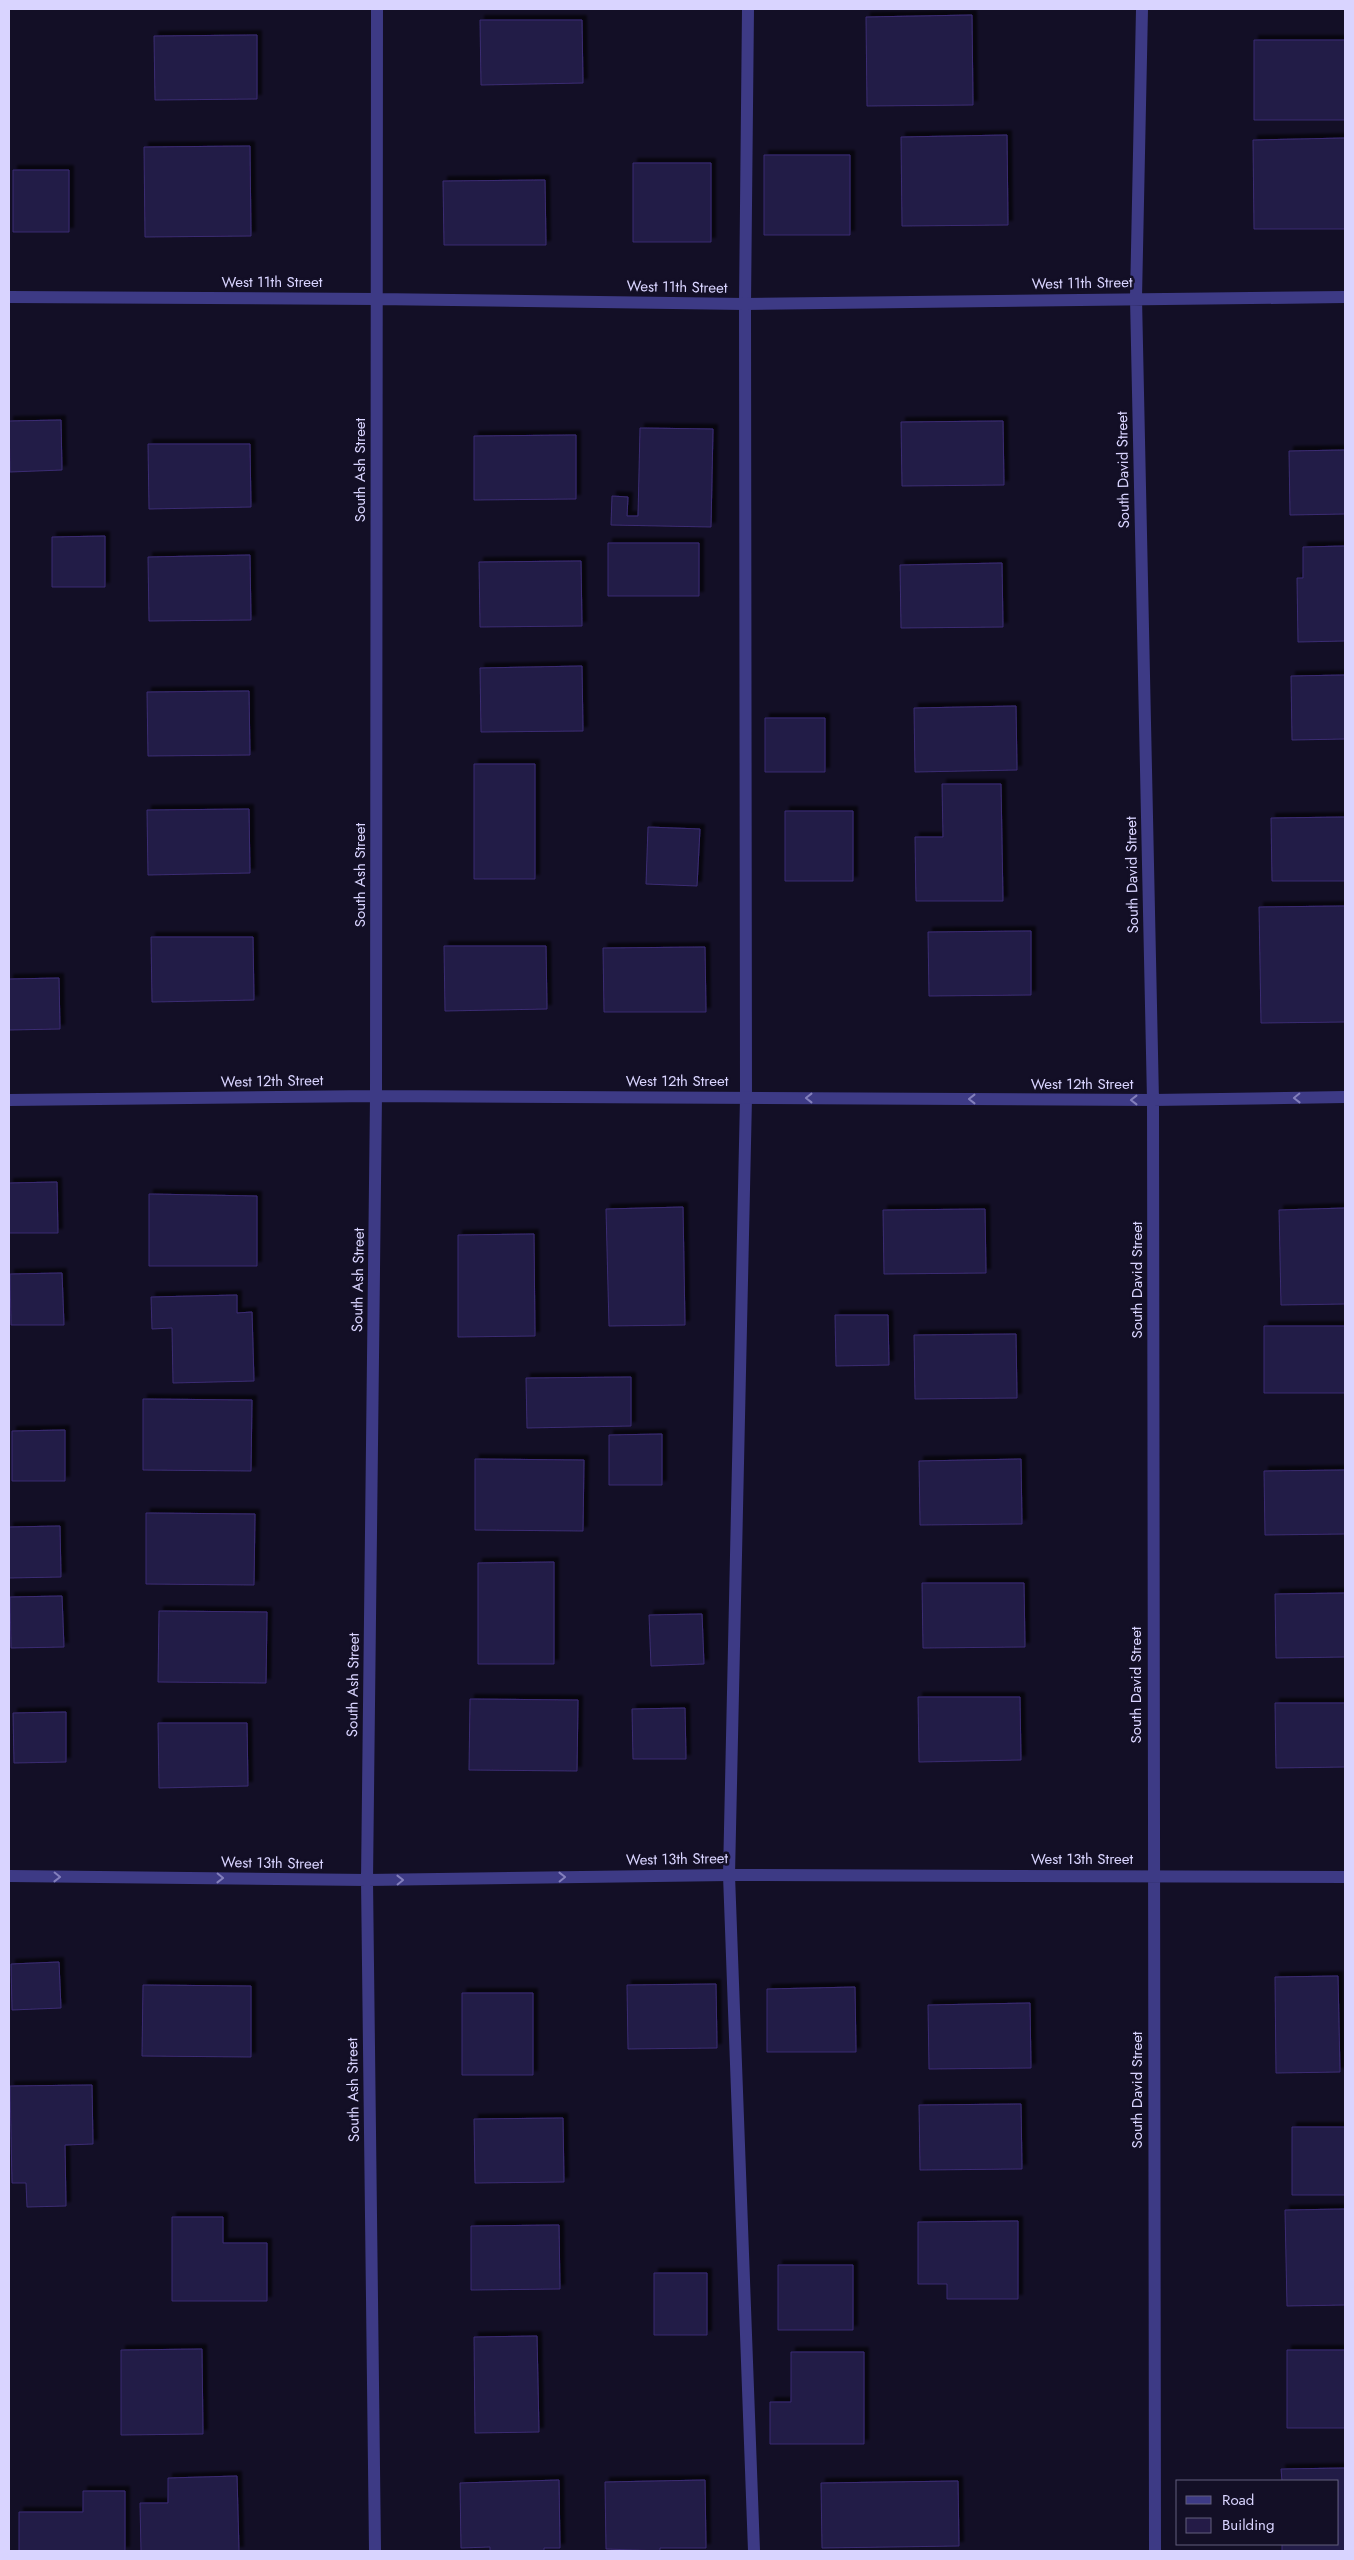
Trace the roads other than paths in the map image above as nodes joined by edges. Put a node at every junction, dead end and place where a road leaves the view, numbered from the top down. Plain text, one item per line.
1 (377, 9) edge
2 (748, 9) edge
3 (1142, 9) edge
4 (1345, 297) edge
5 (9, 298) edge
6 (1136, 298) junction
7 (376, 299) junction
8 (745, 304) junction
9 (376, 1096) junction
10 (1345, 1097) edge
11 (746, 1098) junction
12 (9, 1100) edge
13 (1153, 1100) junction
14 (729, 1875) junction
15 (9, 1876) edge
16 (1152, 1876) junction
17 (1345, 1877) edge
18 (367, 1880) junction
19 (375, 2551) edge
20 (754, 2551) edge
21 (1155, 2551) edge

1 - 7 street, South Ash Street
2 - 8 street
3 - 6 street, South David Street
4 - 6 street, West 11th Street
5 - 7 street, West 11th Street
6 - 8 street, West 11th Street
6 - 13 street, South David Street
7 - 8 street, West 11th Street
7 - 9 street, South Ash Street
8 - 11 street
9 - 11 street, West 12th Street
9 - 12 street, West 12th Street
9 - 18 street, South Ash Street
10 -> 13 street, West 12th Street
13 -> 11 street, West 12th Street
11 - 14 street
13 - 16 street, South David Street
14 - 16 street, West 13th Street
18 -> 14 street, West 13th Street
14 - 20 street
15 -> 18 street, West 13th Street
16 - 17 street, West 13th Street
16 - 21 street, South David Street
18 - 19 street, South Ash Street

